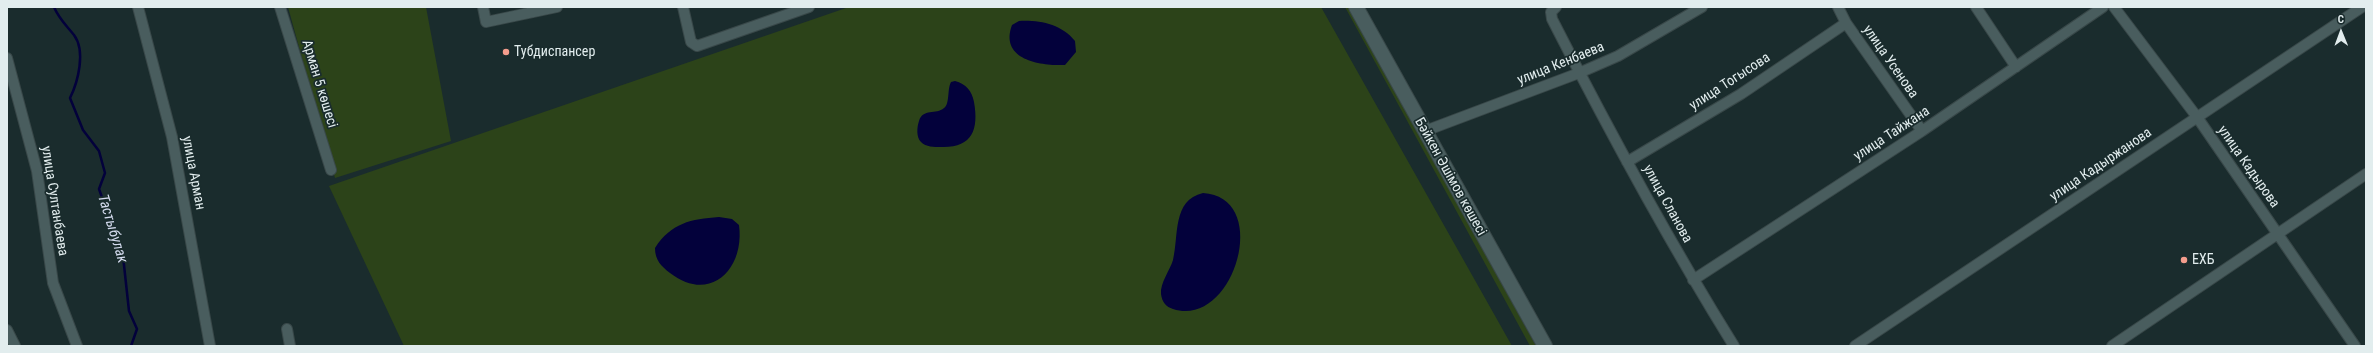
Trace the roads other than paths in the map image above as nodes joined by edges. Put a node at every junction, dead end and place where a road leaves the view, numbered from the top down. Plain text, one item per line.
1 (138, 7) edge
2 (280, 7) edge
3 (483, 7) edge
4 (556, 7) edge
5 (683, 7) edge
6 (809, 7) edge
7 (1356, 7) edge
8 (1556, 7) edge
9 (1702, 7) edge
10 (1838, 7) edge
11 (1976, 7) edge
12 (2104, 7) edge
13 (2114, 7) edge
14 (2362, 7) edge
15 (1846, 23) junction
16 (7, 58) edge
17 (2016, 67) junction
18 (1579, 73) junction
19 (2197, 118) junction
20 (1425, 131) junction
21 (1922, 131) junction
22 (1627, 162) junction
23 (331, 170) dead end
24 (2366, 174) edge
25 (2278, 235) junction
26 (1693, 280) junction
27 (288, 329) dead end
28 (7, 330) edge
29 (14, 346) edge
30 (77, 346) edge
31 (210, 346) edge
32 (290, 346) edge
33 (1545, 346) edge
34 (1734, 346) edge
35 (1855, 346) edge
36 (2112, 346) edge
37 (2355, 346) edge

1 - 31 street, улица Арман
2 - 23 street, Арман 5 көшесі
3 - 4 street
5 - 6 street
7 - 20 main road, Бәйкен Әшімов көшесі
8 - 18 street, улица Сланова
9 - 18 street, улица Кенбаева
10 - 15 street, улица Усенова
11 - 17 street
12 - 17 street, улица Тайжана
13 - 19 street, улица Кадырова
14 - 19 street, улица Кадыржанова
15 - 21 street, улица Усенова
15 - 22 street, улица Тогысова
16 - 30 street, улица Султанбаева
17 - 21 street, улица Тайжана
18 - 20 street, улица Кенбаева
18 - 22 street, улица Сланова
19 - 25 street, улица Кадырова
19 - 35 street, улица Кадыржанова
20 - 33 main road, Бәйкен Әшімов көшесі
21 - 26 street, улица Тайжана
22 - 26 street, улица Сланова
24 - 25 street
25 - 36 street
25 - 37 street, улица Кадырова
26 - 34 street, улица Сланова
27 - 32 street
28 - 29 street

